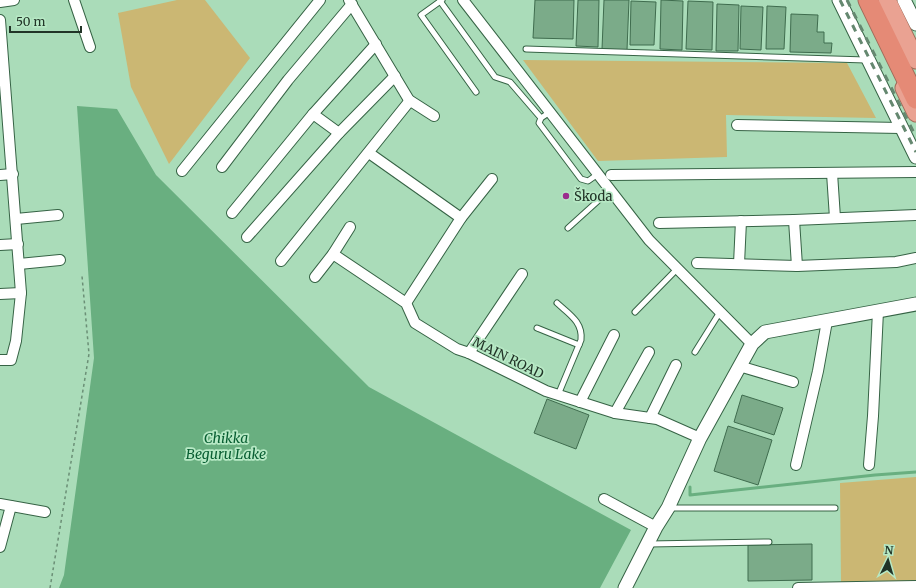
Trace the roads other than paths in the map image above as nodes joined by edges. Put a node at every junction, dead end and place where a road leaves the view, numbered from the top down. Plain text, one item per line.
1 (14, 0) edge
2 (74, 0) edge
3 (320, 0) edge
4 (463, 0) edge
5 (839, 0) edge
6 (861, 0) edge
7 (868, 0) edge
8 (880, 0) edge
9 (887, 0) edge
10 (904, 0) edge
11 (441, 1) edge
12 (0, 2) edge
13 (350, 2) edge
14 (0, 20) edge
15 (916, 24) edge
16 (376, 44) junction
17 (90, 47) dead end
18 (526, 49) dead end
19 (869, 60) junction
20 (916, 60) edge
21 (2, 68) edge
22 (916, 74) edge
23 (395, 76) junction
24 (476, 92) dead end
25 (916, 99) edge
26 (409, 100) junction
27 (916, 113) edge
28 (313, 114) junction
29 (546, 115) junction
30 (434, 116) dead end
31 (4, 123) edge
32 (737, 125) dead end
33 (901, 128) junction
34 (339, 133) junction
35 (369, 153) junction
36 (916, 157) edge
37 (222, 167) dead end
38 (182, 171) dead end
39 (916, 172) edge
40 (832, 173) junction
41 (13, 174) junction
42 (598, 174) junction
43 (0, 175) edge
44 (611, 175) dead end
45 (492, 179) dead end
46 (610, 190) junction
47 (232, 213) dead end
48 (58, 215) dead end
49 (916, 215) edge
50 (462, 218) junction
51 (835, 218) junction
52 (16, 219) junction
53 (794, 220) junction
54 (741, 222) junction
55 (659, 223) dead end
56 (350, 227) dead end
57 (568, 228) dead end
58 (247, 237) dead end
59 (18, 244) junction
60 (0, 245) edge
61 (333, 254) junction
62 (916, 258) edge
63 (60, 260) dead end
64 (280, 260) dead end
65 (697, 263) dead end
66 (19, 264) junction
67 (739, 264) junction
68 (797, 266) junction
69 (677, 269) junction
70 (522, 274) dead end
71 (315, 277) dead end
72 (21, 293) junction
73 (0, 294) edge
74 (406, 303) junction
75 (556, 303) dead end
76 (916, 304) edge
77 (878, 311) junction
78 (636, 312) dead end
79 (720, 312) junction
80 (827, 321) junction
81 (538, 328) dead end
82 (614, 334) dead end
83 (752, 344) junction
84 (579, 345) junction
85 (649, 352) dead end
86 (696, 352) dead end
87 (469, 353) junction
88 (0, 360) edge
89 (676, 365) dead end
90 (739, 366) junction
91 (793, 382) dead end
92 (558, 395) junction
93 (580, 402) junction
94 (615, 413) junction
95 (650, 418) junction
96 (700, 438) junction
97 (796, 465) dead end
98 (869, 465) dead end
99 (604, 499) dead end
100 (0, 504) edge
101 (11, 506) junction
102 (668, 508) junction
103 (835, 508) dead end
104 (45, 512) dead end
105 (656, 527) junction
106 (769, 542) dead end
107 (648, 544) junction
108 (0, 547) edge
109 (916, 586) edge
110 (626, 588) edge
111 (798, 588) edge

1 - 12 street
2 - 17 street
3 - 38 street
4 - 29 street
5 - 19 street
6 - 27 highway
7 - 25 highway
8 - 22 highway
9 - 20 highway
10 - 15 street
11 - 24 lane
11 - 29 lane
13 - 16 street
13 - 37 street
14 - 21 street
16 - 23 street
16 - 28 street
18 - 19 lane
19 - 33 street
21 - 31 street
23 - 26 street
23 - 34 street
26 - 30 street
26 - 35 street
28 - 34 street
28 - 47 street
29 - 42 street
29 - 42 lane
31 - 41 street
32 - 33 street
33 - 36 street
34 - 58 street
35 - 50 street
35 - 64 street
39 - 40 street
40 - 44 street
40 - 51 street
41 - 43 street
41 - 52 street
42 - 46 street
45 - 50 street
46 - 57 lane
46 - 69 street
48 - 52 street
49 - 51 street
50 - 74 street
51 - 53 street
52 - 59 street
53 - 54 street
53 - 68 street
54 - 55 street
54 - 67 street
56 - 61 street
59 - 60 street
59 - 66 street
61 - 71 street
61 - 74 street
62 - 68 street
63 - 66 street
65 - 67 street
66 - 72 street
67 - 68 street
69 - 78 lane
69 - 79 street
70 - 87 street
72 - 73 street
72 - 88 street
74 - 87 street, MAIN ROAD
75 - 84 lane
76 - 77 street
77 - 80 street
77 - 98 street
79 - 83 street
79 - 86 lane
80 - 83 street
80 - 97 street
81 - 84 lane
82 - 93 street
83 - 90 street
84 - 92 lane
85 - 94 street
87 - 92 street, MAIN ROAD
89 - 95 street
90 - 91 street
90 - 96 street
92 - 93 street, MAIN ROAD
93 - 94 street, MAIN ROAD
94 - 95 street, MAIN ROAD
95 - 96 street, MAIN ROAD
96 - 102 street
99 - 105 street
100 - 101 street
101 - 104 street
101 - 108 street
102 - 103 lane
102 - 105 street
105 - 107 street
106 - 107 lane
107 - 110 street
109 - 111 street

